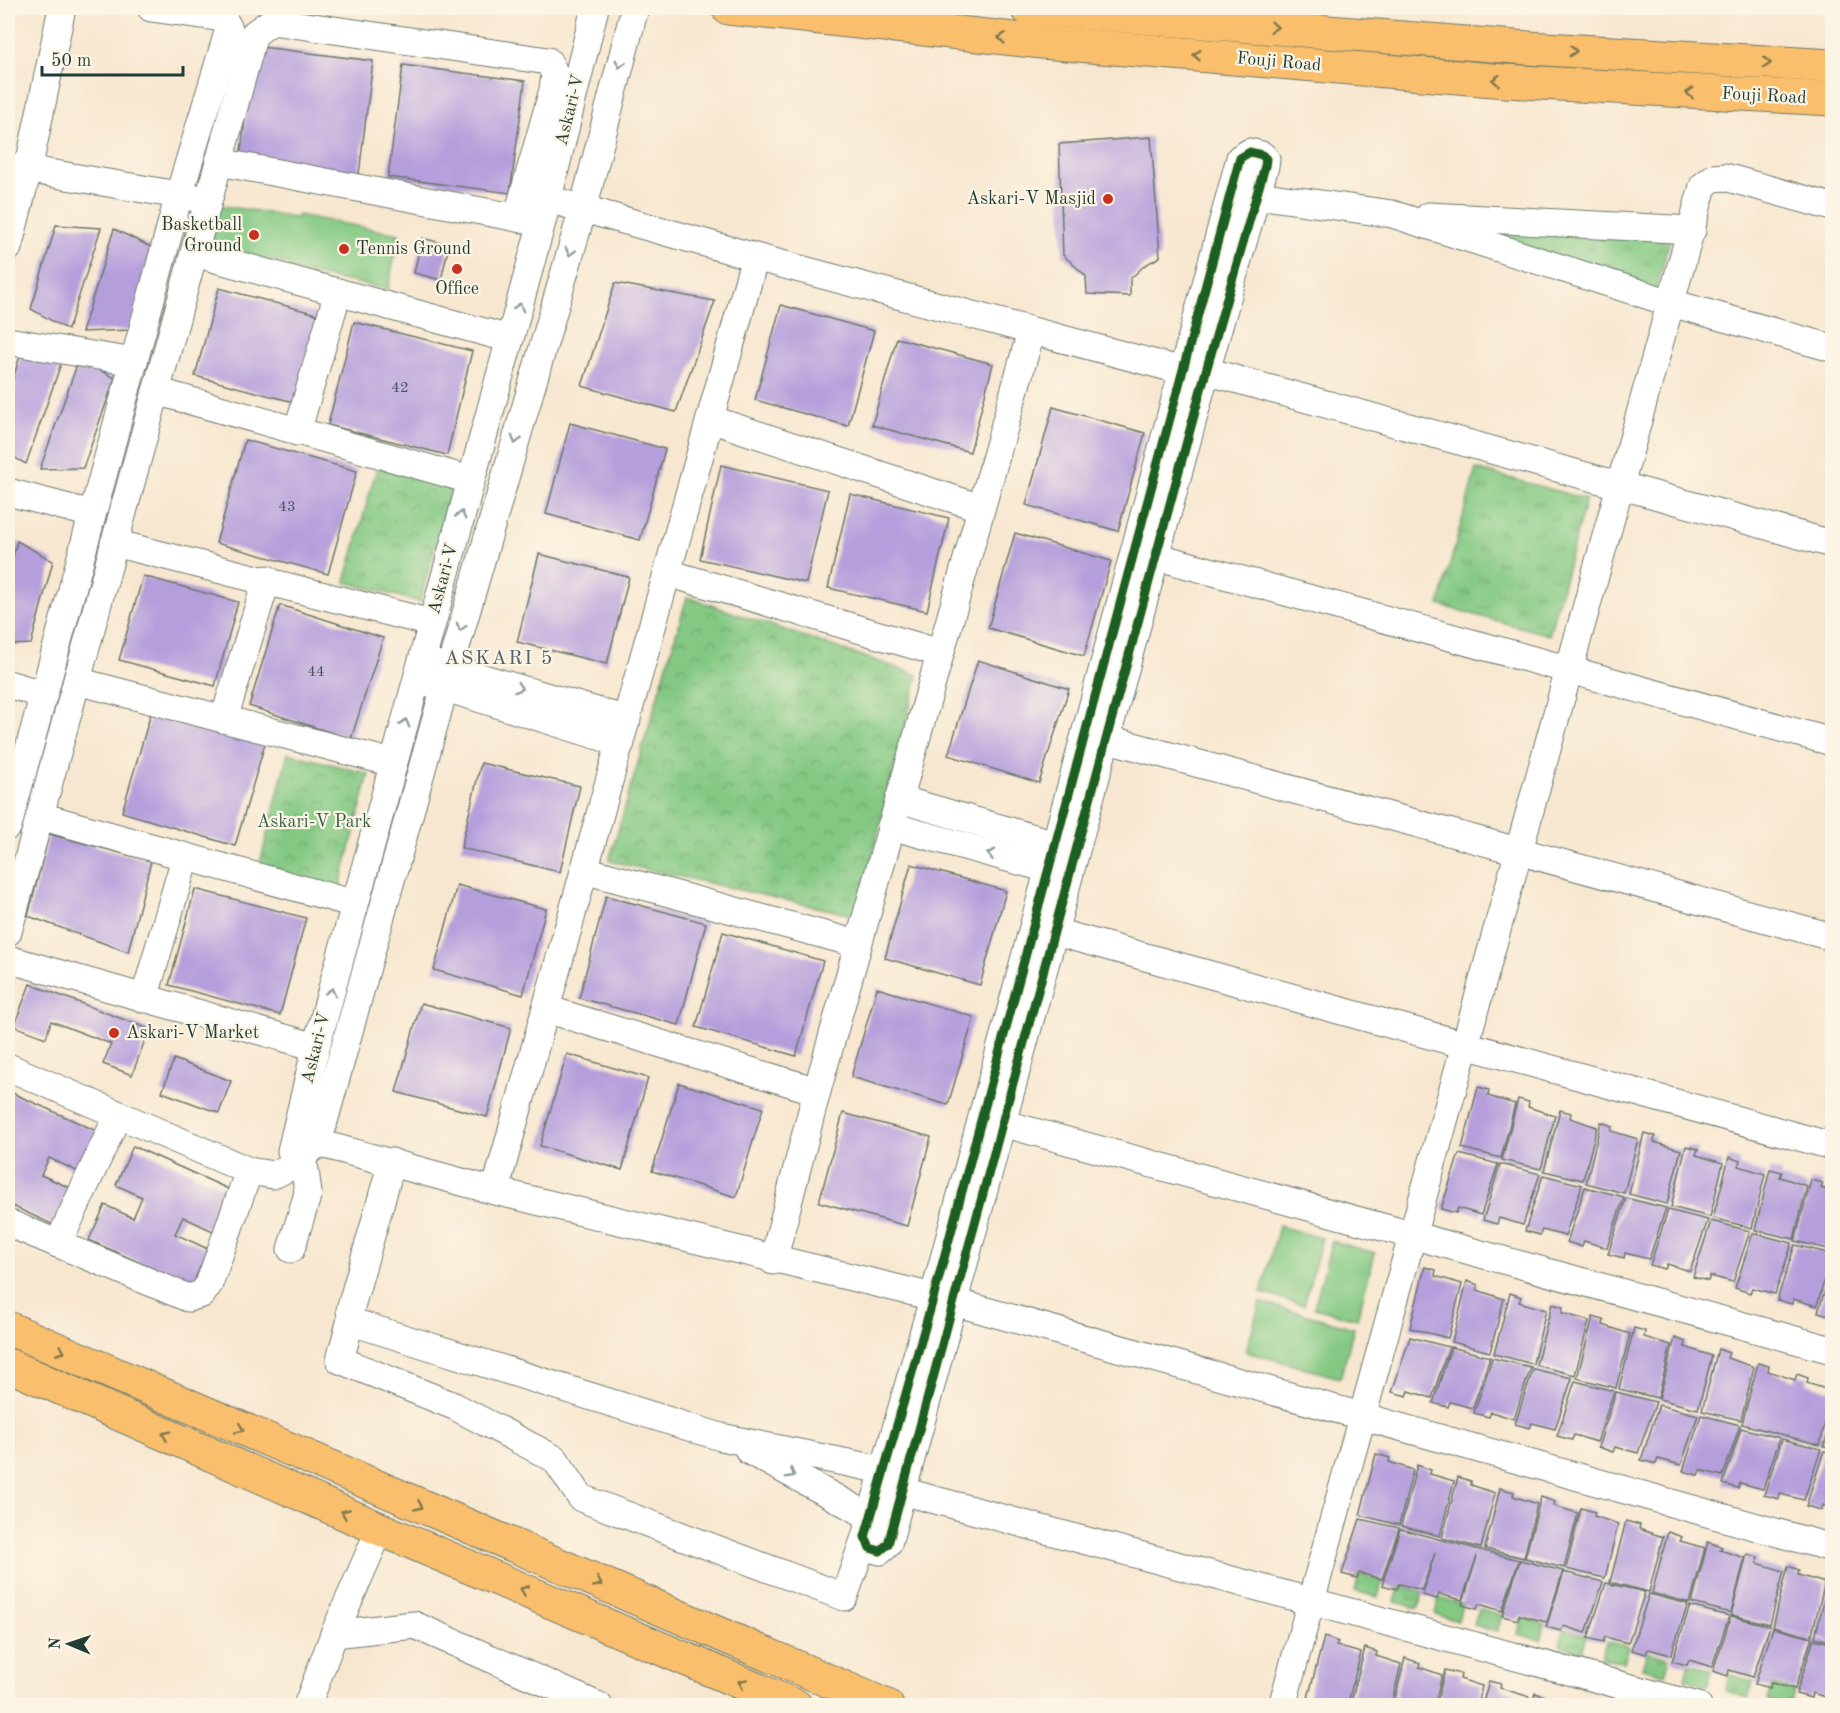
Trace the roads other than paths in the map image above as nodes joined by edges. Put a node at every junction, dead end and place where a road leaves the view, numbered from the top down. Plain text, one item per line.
1 (62, 8) edge
2 (151, 8) edge
3 (595, 8) edge
4 (635, 8) edge
5 (728, 8) edge
6 (1027, 8) edge
7 (1833, 66) edge
8 (1833, 99) edge
9 (219, 162) junction
10 (18, 168) edge
11 (179, 195) junction
12 (1256, 195) junction
13 (209, 200) junction
14 (1833, 207) edge
15 (583, 208) junction
16 (536, 213) junction
17 (1392, 214) junction
18 (1692, 230) junction
19 (8, 248) edge
20 (194, 253) junction
21 (755, 257) junction
22 (338, 292) junction
23 (1671, 303) junction
24 (1031, 332) junction
25 (510, 339) junction
26 (8, 340) edge
27 (1833, 348) edge
28 (134, 362) junction
29 (1194, 371) junction
30 (156, 391) junction
31 (710, 419) junction
32 (297, 432) junction
33 (470, 480) junction
34 (1622, 486) junction
35 (8, 492) edge
36 (981, 508) junction
37 (92, 514) junction
38 (114, 543) junction
39 (1833, 544) edge
40 (1155, 556) junction
41 (668, 573) junction
42 (267, 579) junction
43 (432, 623) junction
44 (940, 653) junction
45 (1570, 669) junction
46 (420, 670) junction
47 (447, 677) junction
48 (77, 681) junction
49 (8, 684) edge
50 (41, 694) junction
51 (225, 719) junction
52 (624, 732) junction
53 (1108, 739) junction
54 (1833, 742) edge
55 (393, 762) junction
56 (899, 799) junction
57 (39, 816) junction
58 (8, 826) edge
59 (891, 826) junction
60 (1520, 852) junction
61 (185, 858) junction
62 (1057, 858) junction
63 (584, 870) junction
64 (354, 904) junction
65 (8, 932) edge
66 (1055, 932) junction
67 (1833, 937) edge
68 (858, 944) junction
69 (8, 959) edge
70 (144, 999) junction
71 (546, 1009) junction
72 (1466, 1043) junction
73 (316, 1047) junction
74 (8, 1067) edge
75 (817, 1091) junction
76 (118, 1115) junction
77 (1002, 1123) junction
78 (1833, 1146) edge
79 (302, 1157) junction
80 (392, 1162) junction
81 (249, 1171) junction
82 (495, 1191) junction
83 (8, 1223) edge
84 (1413, 1234) junction
85 (58, 1244) junction
86 (291, 1249) dead end
87 (773, 1261) junction
88 (944, 1300) junction
89 (351, 1319) junction
90 (8, 1328) edge
91 (1833, 1350) edge
92 (8, 1365) edge
93 (1361, 1417) junction
94 (721, 1437) junction
95 (883, 1470) junction
96 (902, 1491) junction
97 (868, 1527) junction
98 (380, 1528) junction
99 (1833, 1548) edge
100 (1310, 1601) junction
101 (334, 1634) junction
102 (307, 1706) edge
103 (599, 1706) edge
104 (796, 1706) edge
105 (887, 1706) edge
106 (1282, 1706) edge
107 (1698, 1706) edge

1 - 10 street
2 - 11 street
3 - 16 street, Askari-V
4 -> 15 street, Askari-V
8 -> 5 main road, Fouji Road
6 -> 7 main road, Fouji Road
9 - 13 street
9 - 16 street
9 - 16 street
10 - 11 street
10 - 19 street
11 - 13 street
11 - 28 street
12 - 17 street
12 - 29 street
12 - 29 street
13 - 20 street
14 - 18 street
15 - 16 street
15 - 21 street
15 -> 47 street, Askari-V
25 -> 16 street, Askari-V
17 - 18 street
17 - 23 street
18 - 23 street
20 - 22 street
20 - 30 street
21 - 24 street
21 - 31 street
22 - 25 street
22 - 32 street
23 - 27 street
23 - 34 street
24 - 29 street
24 - 36 street
25 - 33 street, Askari-V
26 - 28 street
28 - 37 street
29 - 34 street
29 - 40 street
29 - 62 street
30 - 32 street
30 - 38 street
31 - 36 street
31 - 41 street
32 - 33 street
43 -> 33 street, Askari-V
34 - 39 street
34 - 45 street
35 - 37 street
36 - 44 street
37 - 50 street
38 - 42 street
38 - 48 street
40 - 45 street
40 - 53 street
41 - 44 street
41 - 52 street
42 - 43 street
42 - 51 street
43 - 46 street, Askari-V
44 - 56 street
45 - 54 street
45 - 60 street
46 - 47 street
55 -> 46 street, Askari-V
47 - 52 street
47 - 79 street, Askari-V
48 - 51 street
48 - 57 street
49 - 50 street
50 - 58 street
51 - 55 street
52 - 63 street
53 - 60 street
53 - 62 street
55 - 64 street, Askari-V
56 - 59 street
56 - 62 street
57 - 61 street
57 - 65 street
62 -> 59 street
59 - 68 street
60 - 67 street
60 - 72 street
61 - 64 street
61 - 70 street
62 - 66 street
62 - 88 street
63 - 68 street
63 - 71 street
73 -> 64 street, Askari-V
66 - 72 street
66 - 77 street
68 - 75 street
69 - 70 street
70 - 73 street
71 - 75 street
71 - 82 street
72 - 78 street
72 - 84 street
73 - 79 street, Askari-V
74 - 76 street
75 - 87 street
76 - 81 street
76 - 85 street
77 - 84 street
77 - 88 street
79 - 80 street
79 - 81 street
79 - 86 street
80 - 82 street
80 - 89 street
81 - 85 street
82 - 87 street
83 - 85 street
84 - 91 street
84 - 93 street
87 - 88 street
88 - 93 street
88 - 95 street
88 - 96 street
89 - 94 street
89 - 97 street
90 -> 105 main road
98 -> 92 main road
93 - 99 street
93 - 100 street
94 - 95 street
94 -> 97 street
95 - 97 street
96 - 97 street
96 - 100 street
98 - 101 street
104 -> 98 main road
100 - 106 street
100 - 107 street
101 - 102 street
101 - 103 street

